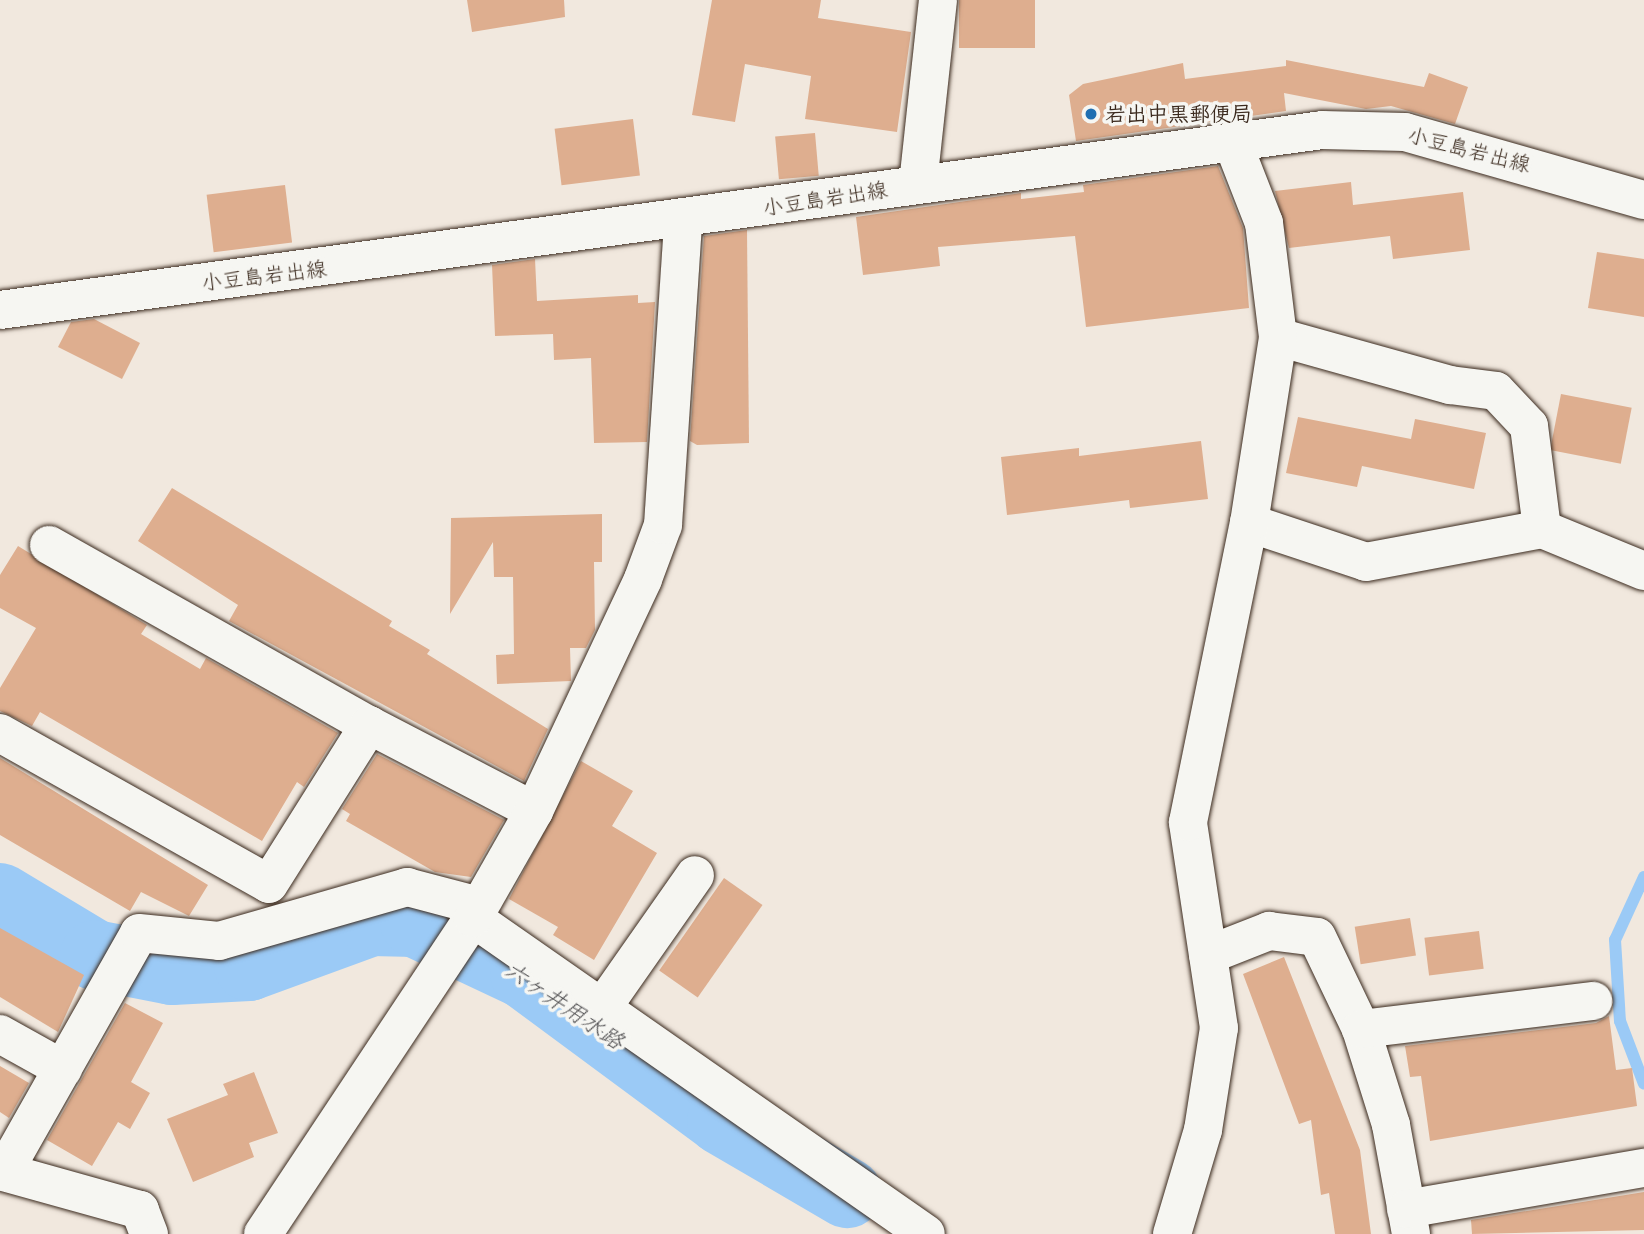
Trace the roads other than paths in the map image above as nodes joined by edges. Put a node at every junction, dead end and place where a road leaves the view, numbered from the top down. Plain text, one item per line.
1 (938, 0) edge
2 (1232, 141) junction
3 (918, 184) junction
4 (1644, 200) edge
5 (683, 221) junction
6 (0, 310) edge
7 (1278, 337) junction
8 (1249, 523) junction
9 (1542, 529) junction
10 (49, 545) dead end
11 (1644, 571) edge
12 (369, 725) junction
13 (0, 733) edge
14 (534, 811) junction
15 (695, 875) dead end
16 (467, 926) junction
17 (1208, 955) junction
18 (1593, 1001) dead end
19 (602, 1008) junction
20 (1361, 1030) junction
21 (0, 1034) edge
22 (63, 1069) junction
23 (1644, 1168) edge
24 (1409, 1222) edge
25 (149, 1234) edge
26 (263, 1234) edge
27 (926, 1234) edge
28 (1172, 1234) edge

1 - 3 street
2 - 3 street, 小豆島岩出線
2 - 4 street, 小豆島岩出線
2 - 7 street
3 - 5 street, 小豆島岩出線
5 - 6 street, 小豆島岩出線
5 - 14 street
7 - 8 street
7 - 9 street
8 - 9 street
8 - 17 street
9 - 11 street
10 - 12 street
12 - 13 street
12 - 14 street
14 - 16 street
15 - 19 street
16 - 19 street
16 - 22 street
16 - 26 street
17 - 20 street
17 - 28 street
18 - 20 street
19 - 27 street
20 - 24 street
21 - 22 street
22 - 25 street
23 - 24 street

